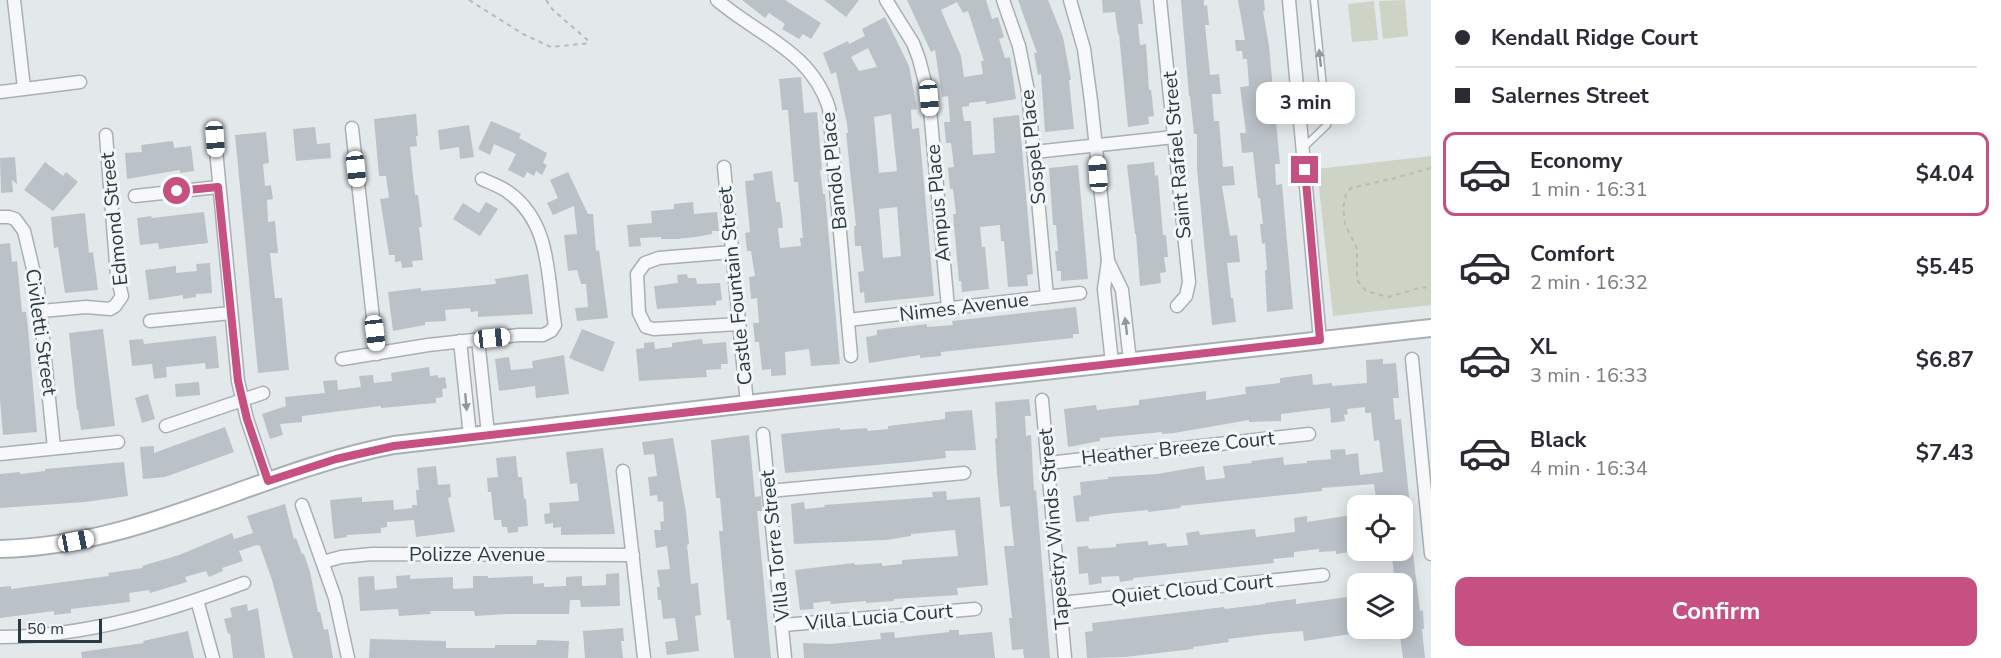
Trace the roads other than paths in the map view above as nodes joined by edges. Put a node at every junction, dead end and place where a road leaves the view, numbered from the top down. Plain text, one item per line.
1 (14, 0) edge
2 (717, 0) edge
3 (886, 0) edge
4 (1003, 0) edge
5 (1070, 0) edge
6 (1160, 0) edge
7 (1289, 0) edge
8 (1314, 0) edge
9 (80, 82) dead end
10 (24, 88) junction
11 (0, 92) edge
12 (352, 128) dead end
13 (106, 135) dead end
14 (1174, 137) junction
15 (215, 139) dead end
16 (1096, 146) junction
17 (1303, 148) junction
18 (1034, 152) junction
19 (723, 167) dead end
20 (482, 179) dead end
21 (218, 187) junction
22 (135, 196) dead end
23 (0, 217) edge
24 (732, 252) junction
25 (1108, 261) junction
26 (1080, 293) dead end
27 (1047, 297) junction
28 (1177, 306) dead end
29 (948, 308) junction
30 (41, 312) junction
31 (231, 313) junction
32 (848, 320) junction
33 (150, 321) dead end
34 (739, 324) junction
35 (1431, 328) edge
36 (478, 339) junction
37 (1320, 340) junction
38 (460, 341) junction
39 (377, 354) junction
40 (851, 357) dead end
41 (342, 359) dead end
42 (1412, 359) dead end
43 (1130, 361) junction
44 (1112, 363) junction
45 (482, 378) junction
46 (464, 380) junction
47 (263, 393) dead end
48 (242, 399) junction
49 (1042, 400) dead end
50 (747, 404) junction
51 (1431, 414) edge
52 (1417, 416) junction
53 (166, 426) dead end
54 (488, 434) junction
55 (763, 434) dead end
56 (1309, 434) dead end
57 (470, 436) junction
58 (118, 442) dead end
59 (54, 448) junction
60 (0, 454) edge
61 (1048, 463) junction
62 (623, 471) dead end
63 (964, 473) dead end
64 (268, 481) junction
65 (768, 491) junction
66 (302, 505) dead end
67 (1430, 540) edge
68 (0, 549) edge
69 (1431, 554) edge
70 (633, 555) junction
71 (323, 562) junction
72 (1323, 574) dead end
73 (244, 583) dead end
74 (197, 600) junction
75 (1060, 603) junction
76 (975, 609) dead end
77 (783, 625) junction
78 (0, 637) edge
79 (213, 658) edge
80 (348, 658) edge
81 (644, 658) edge
82 (785, 658) edge
83 (1065, 658) edge

1 - 10 street
2 - 32 street, Bandol Place
3 - 29 street, Ampus Place
4 - 18 street, Sospel Place
5 - 16 street
6 - 14 street, Saint Rafael Street
7 - 17 street
17 -> 8 lane
9 - 10 street
10 - 11 street
12 - 39 street
13 - 30 street, Edmond Street
14 - 16 street
14 - 28 street, Saint Rafael Street
15 - 21 street
16 - 18 street
16 - 25 street
17 - 37 street
18 - 27 street, Sospel Place
19 - 24 street, Castle Fountain Street
20 - 36 street
21 - 22 street
21 - 31 street
23 - 30 street, Civiletti Street
24 - 34 street, Castle Fountain Street
24 - 34 street
43 -> 25 street
25 - 44 street
26 - 27 street, Nimes Avenue
27 - 29 street, Nimes Avenue
29 - 32 street, Nimes Avenue
30 - 59 street, Civiletti Street
31 - 33 street
31 - 48 street
32 - 40 street, Bandol Place
34 - 50 street, Castle Fountain Street
35 - 37 street
36 - 38 street
36 - 45 street
37 - 43 street
38 - 39 street
38 - 46 street
39 - 41 street
42 - 52 street
43 - 44 street
44 - 50 street
45 - 46 lane
45 - 54 street
46 -> 57 street
47 - 48 street
48 - 53 street
48 - 64 street
49 - 61 street, Tapestry Winds Street
50 - 54 street
51 - 52 street
52 - 67 street
54 - 57 street
55 - 65 street, Villa Torre Street
56 - 61 street, Heather Breeze Court
57 - 64 street
58 - 59 street
59 - 60 street
61 - 75 street, Tapestry Winds Street
62 - 70 street
63 - 65 street
64 - 68 street
65 - 77 street, Villa Torre Street
66 - 71 street
67 - 69 street
70 - 71 street, Polizze Avenue
70 - 81 street
71 - 80 street
72 - 75 street, Quiet Cloud Court
73 - 74 street
74 - 78 street
74 - 79 street
75 - 83 street, Tapestry Winds Street
76 - 77 street, Villa Lucia Court
77 - 82 street, Villa Torre Street

